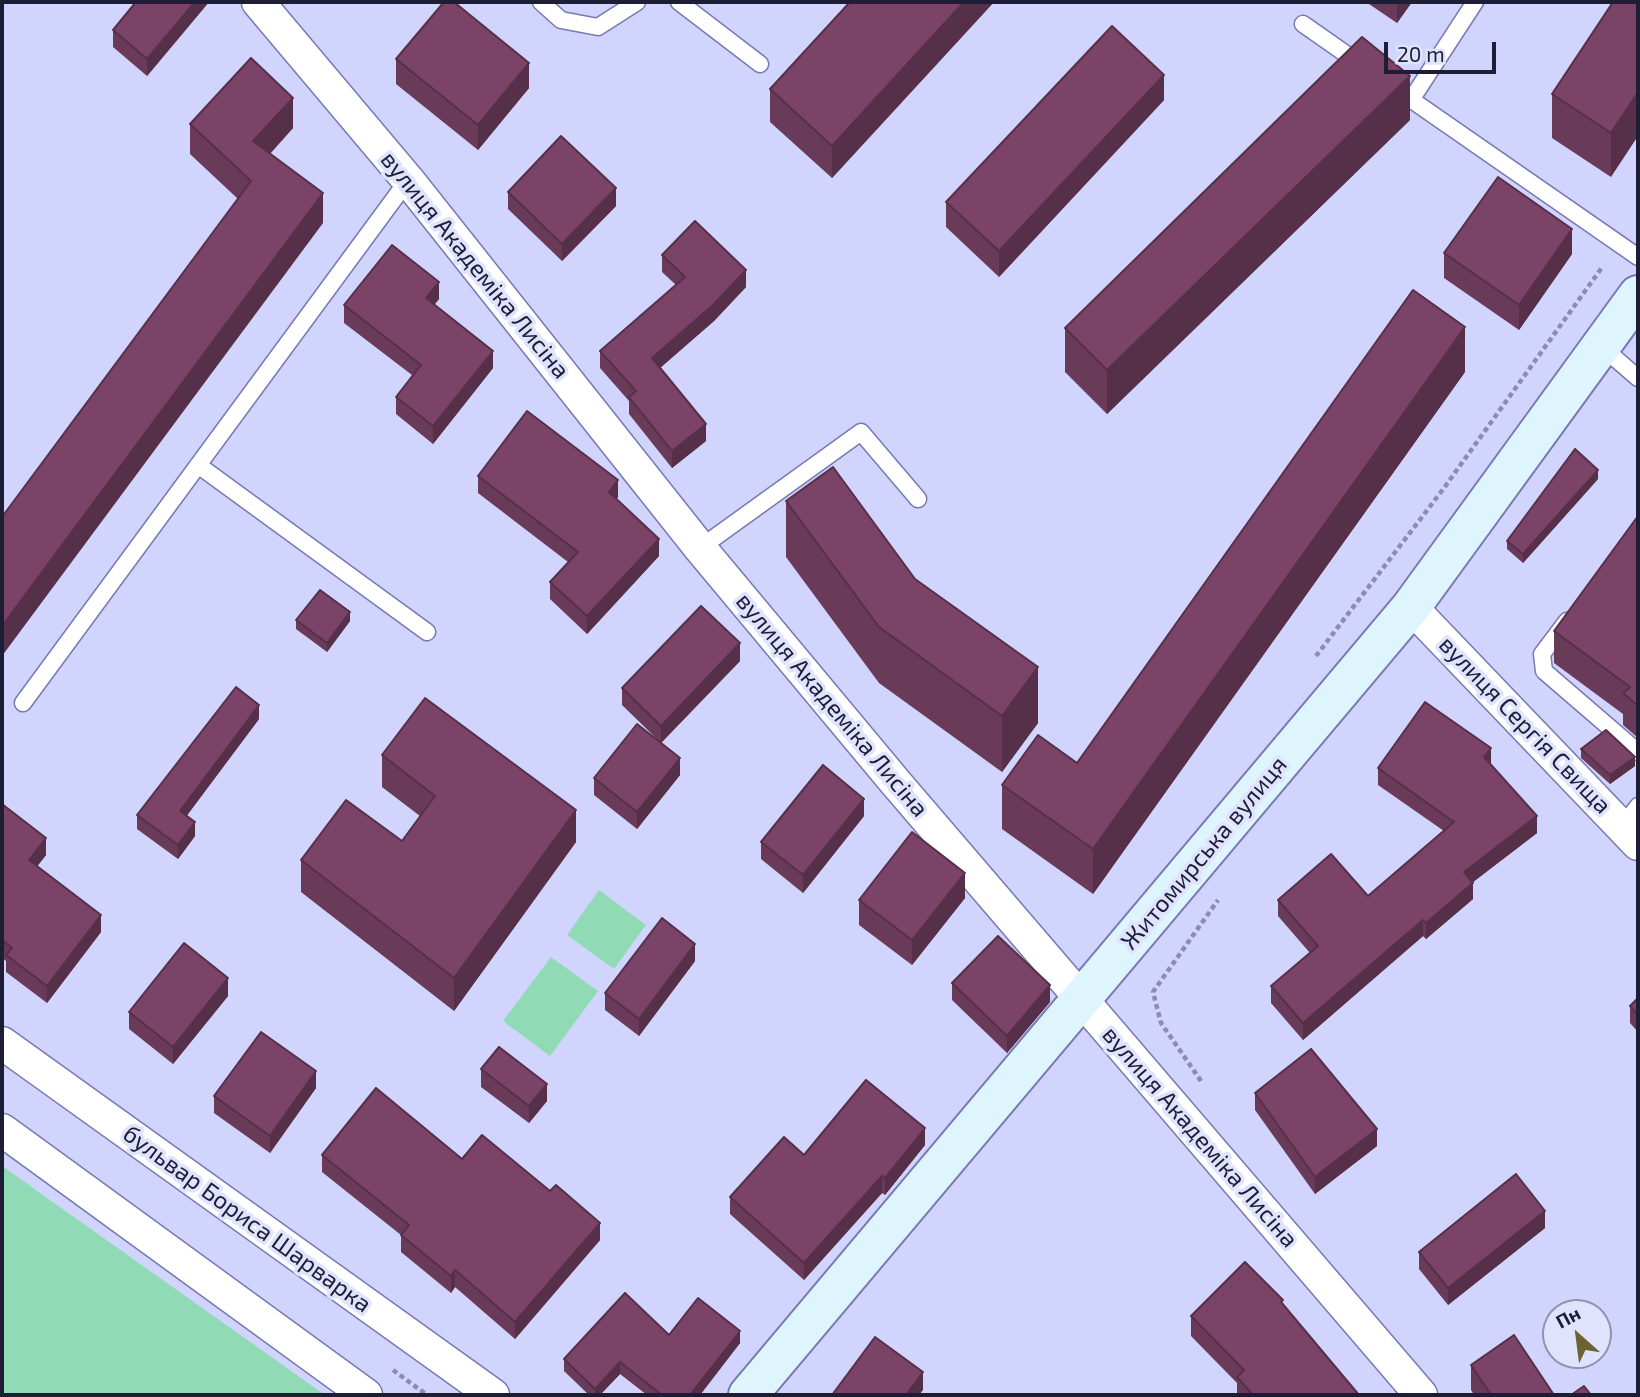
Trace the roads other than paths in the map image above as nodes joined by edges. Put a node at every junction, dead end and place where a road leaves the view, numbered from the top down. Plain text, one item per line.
1 (258, 2) edge
2 (541, 2) edge
3 (637, 2) edge
4 (680, 2) edge
5 (1475, 2) edge
6 (1303, 24) dead end
7 (760, 64) dead end
8 (1412, 100) junction
9 (408, 180) junction
10 (1638, 257) edge
11 (1638, 295) edge
12 (1601, 346) junction
13 (1638, 378) edge
14 (198, 465) junction
15 (918, 499) dead end
16 (701, 548) junction
17 (1411, 607) junction
18 (1574, 613) edge
19 (427, 632) dead end
20 (23, 703) dead end
21 (1638, 752) edge
22 (1634, 821) edge
23 (1082, 999) junction
24 (2, 1043) edge
25 (2, 1130) edge
26 (366, 1395) edge
27 (493, 1395) edge
28 (748, 1395) edge
29 (1422, 1395) edge

1 - 9 street, вулиця Академіка Лисіна
2 - 3 lane
4 - 7 lane
5 - 8 lane
6 - 8 lane
8 - 10 lane
9 - 14 lane
9 - 16 street, вулиця Академіка Лисіна
11 - 12 main road, Житомирська вулиця
12 - 13 lane
12 - 17 main road, Житомирська вулиця
14 - 19 lane
14 - 20 lane
15 - 16 lane
16 - 23 street, вулиця Академіка Лисіна
17 - 22 street, вулиця Сергія Свища
17 - 23 main road, Житомирська вулиця
18 - 21 lane
23 - 28 main road, Житомирська вулиця
23 - 29 street, вулиця Академіка Лисіна
24 - 27 street, бульвар Бориса Шарварка
25 - 26 street

